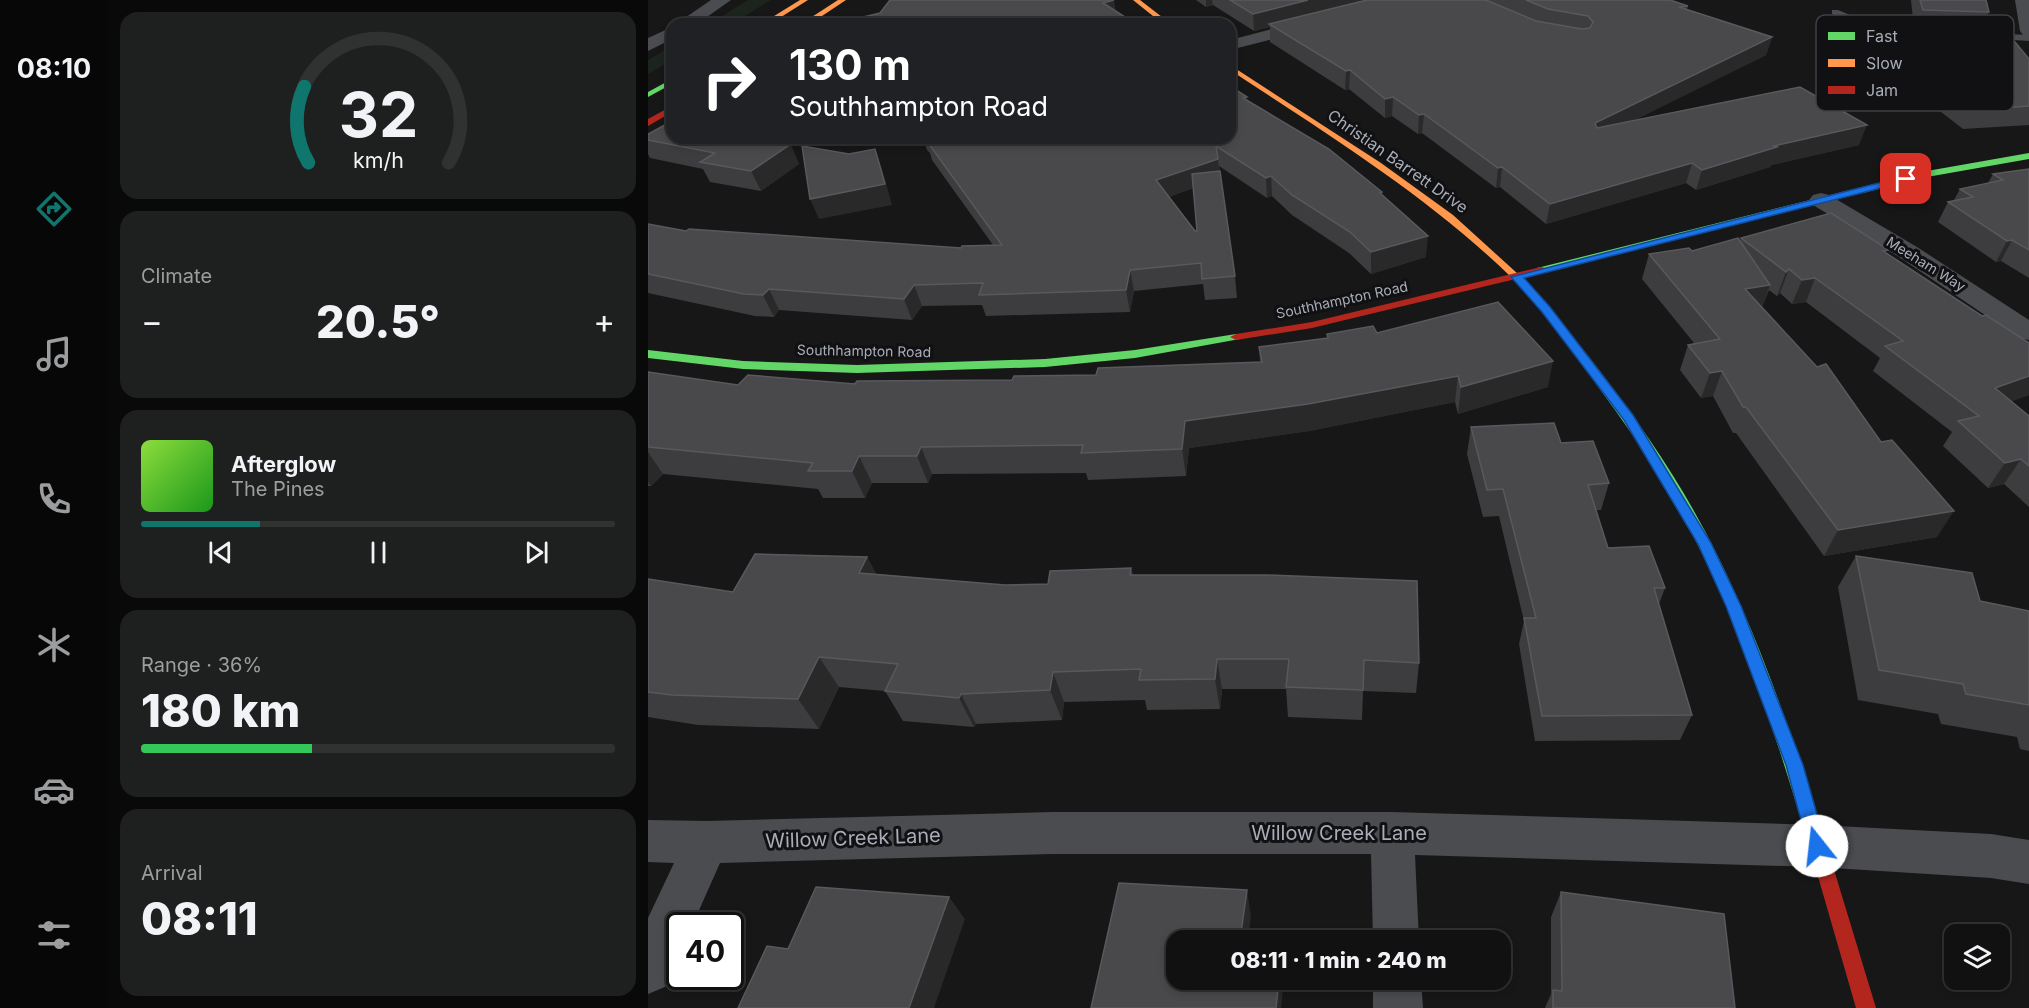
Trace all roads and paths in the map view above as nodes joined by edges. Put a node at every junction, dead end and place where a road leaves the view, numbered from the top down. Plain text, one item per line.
1 (723, 0) edge
2 (805, 0) edge
3 (843, 0) edge
4 (1136, 0) edge
5 (1403, 0) edge
6 (2023, 0) edge
7 (1835, 12) dead end
8 (1842, 15) edge
9 (694, 18) edge
10 (775, 18) edge
11 (814, 18) edge
12 (1159, 18) edge
13 (2029, 31) edge
14 (666, 36) edge
15 (2014, 37) edge
16 (2029, 38) edge
17 (1236, 43) edge
18 (648, 46) edge
19 (1236, 71) edge
20 (666, 84) edge
21 (648, 95) edge
22 (666, 112) edge
23 (648, 123) edge
24 (2029, 156) edge
25 (1821, 200) junction
26 (1517, 277) junction
27 (2029, 332) edge
28 (648, 354) edge
29 (1392, 833) junction
30 (648, 841) edge
31 (707, 842) junction
32 (1817, 846) junction
33 (2029, 862) edge
34 (1396, 930) edge
35 (648, 970) edge
36 (1397, 990) edge
37 (1398, 1008) edge
38 (1866, 1008) edge

1 - 9 street
2 - 10 street
3 - 11 street
4 - 12 street
5 - 17 street
6 - 13 street
7 - 8 lane
14 - 18 street
15 - 16 lane
19 - 26 street, Christian Barrett Drive
20 - 21 street
22 - 23 street
24 - 25 street, Southhampton Road
25 - 26 street, Southhampton Road
25 - 27 street, Meeham Way
26 - 28 street, Southhampton Road
26 - 32 street, Christian Barrett Drive
29 - 31 street, Willow Creek Lane
29 - 32 street, Willow Creek Lane
29 - 34 street
30 - 31 street, Willow Creek Lane
31 - 35 street
32 - 33 street, Willow Creek Lane
32 - 38 street, Christian Barrett Drive
36 - 37 street

